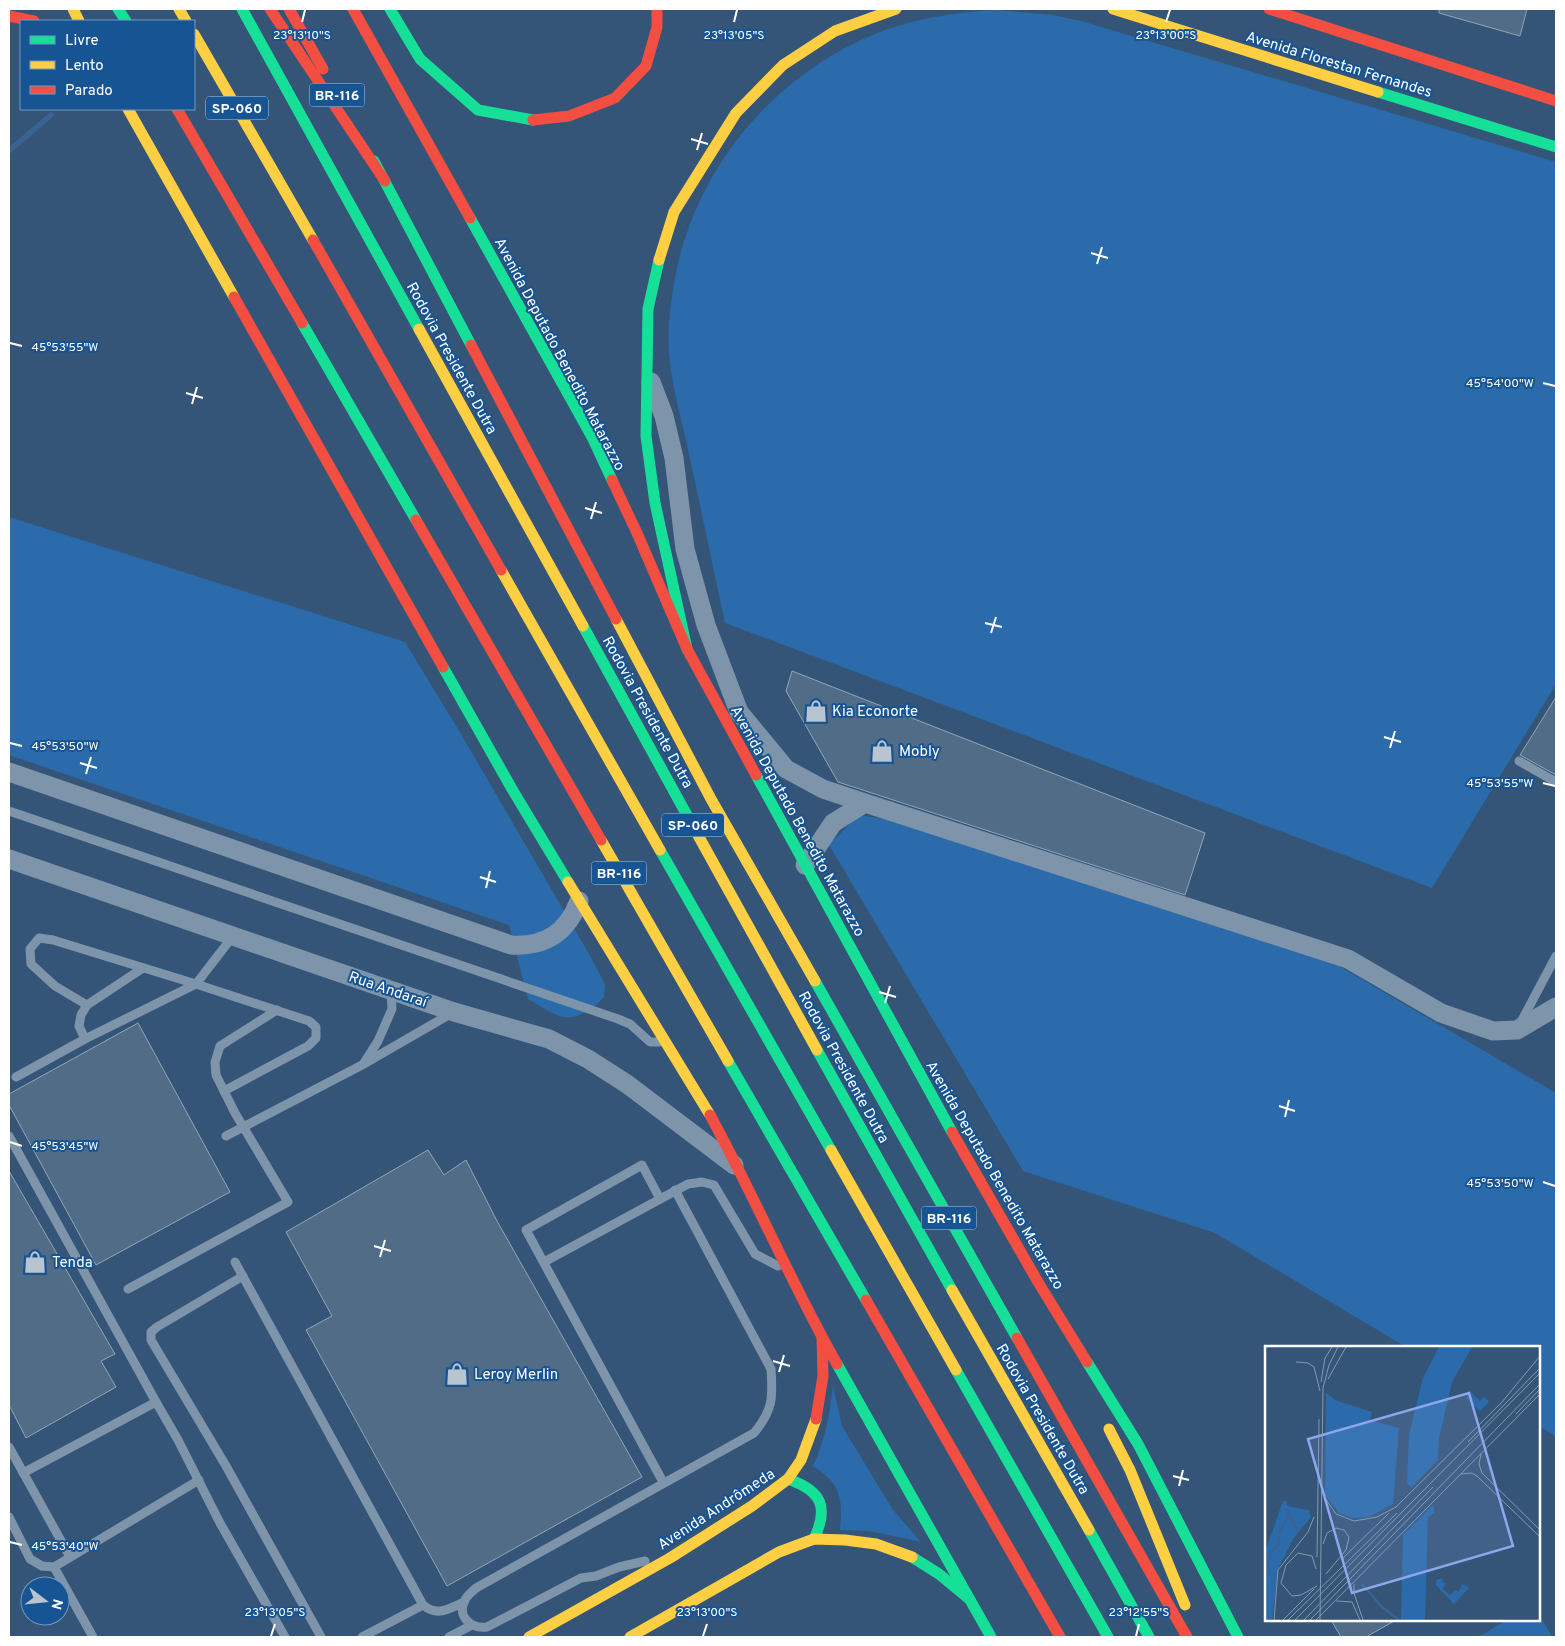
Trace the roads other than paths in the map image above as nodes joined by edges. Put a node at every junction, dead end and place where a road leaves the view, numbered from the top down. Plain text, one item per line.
1 (72, 9) edge
2 (118, 9) edge
3 (179, 9) edge
4 (242, 9) edge
5 (270, 9) edge
6 (290, 9) edge
7 (353, 9) edge
8 (390, 9) edge
9 (657, 9) edge
10 (896, 9) edge
11 (1113, 9) edge
12 (1269, 9) edge
13 (9, 16) edge
14 (29, 20) edge
15 (78, 20) edge
16 (125, 20) edge
17 (185, 20) edge
18 (195, 36) edge
19 (1556, 101) edge
20 (129, 110) edge
21 (178, 110) edge
22 (1556, 147) edge
23 (385, 181) junction
24 (646, 370) junction
25 (687, 649) junction
26 (1520, 761) dead end
27 (9, 772) edge
28 (1556, 782) edge
29 (865, 803) junction
30 (9, 811) edge
31 (9, 859) edge
32 (805, 865) junction
33 (579, 901) junction
34 (233, 936) junction
35 (1556, 956) edge
36 (143, 968) junction
37 (196, 984) junction
38 (391, 990) junction
39 (87, 1004) junction
40 (1556, 1007) edge
41 (277, 1010) junction
42 (454, 1012) junction
43 (1518, 1030) junction
44 (86, 1039) junction
45 (666, 1042) junction
46 (362, 1065) junction
47 (16, 1077) dead end
48 (224, 1092) junction
49 (242, 1126) junction
50 (9, 1136) edge
51 (226, 1136) dead end
52 (740, 1170) junction
53 (675, 1190) junction
54 (660, 1199) junction
55 (235, 1262) dead end
56 (544, 1262) junction
57 (792, 1274) junction
58 (243, 1276) junction
59 (1038, 1282) junction
60 (128, 1289) dead end
61 (822, 1336) junction
62 (1087, 1383) dead end
63 (156, 1402) junction
64 (1104, 1417) dead end
65 (9, 1447) edge
66 (23, 1473) junction
67 (788, 1479) junction
68 (199, 1480) junction
69 (663, 1482) junction
70 (9, 1517) edge
71 (814, 1539) junction
72 (70, 1557) junction
73 (670, 1558) junction
74 (54, 1567) junction
75 (970, 1599) junction
76 (464, 1602) junction
77 (422, 1605) junction
78 (472, 1625) junction
79 (92, 1637) edge
80 (285, 1637) edge
81 (321, 1637) edge
82 (362, 1637) edge
83 (449, 1637) edge
84 (529, 1637) edge
85 (630, 1637) edge
86 (991, 1637) edge
87 (1060, 1637) edge
88 (1108, 1637) edge
89 (1150, 1637) edge
90 (1187, 1637) edge
91 (1196, 1637) edge
92 (1238, 1637) edge

1 - 15 main road
2 - 16 main road
3 - 17 main road
4 - 89 main road, Rodovia Presidente Dutra / SP-060
5 - 23 main road
6 - 23 main road, Rodovia Presidente Dutra / BR-116
7 - 25 main road, Avenida Deputado Benedito Matarazzo
8 - 9 main road
10 - 24 main road
11 - 22 main road, Avenida Florestan Fernandes
12 - 19 main road, Avenida Florestan Fernandes
13 - 14 main road
18 - 88 main road, SP-060
20 - 33 main road
21 - 87 main road, BR-116
23 - 90 main road, Rodovia Presidente Dutra / BR-116
24 - 25 main road
24 - 29 street
25 - 32 main road, Avenida Deputado Benedito Matarazzo
26 - 28 lane
27 - 33 street
29 - 32 street
29 - 43 street
30 - 45 lane
31 - 34 street, Rua Andaraí
32 - 59 main road, Avenida Deputado Benedito Matarazzo
33 - 45 main road
34 - 37 lane
34 - 38 street, Rua Andaraí
35 - 43 lane
36 - 37 lane
36 - 39 lane
36 - 39 lane
37 - 41 lane
37 - 44 lane
38 - 42 street, Rua Andaraí
38 - 46 lane
39 - 44 lane
40 - 43 street
41 - 48 lane
41 - 48 lane
42 - 46 lane
42 - 52 street, Rua Andaraí
44 - 47 lane
45 - 52 main road
46 - 49 lane
48 - 49 lane
49 - 51 lane
49 - 60 lane
50 - 63 lane
52 - 57 main road
53 - 54 lane
53 - 57 lane
53 - 69 lane
54 - 56 lane
54 - 56 lane
55 - 58 lane
56 - 69 lane
57 - 61 main road
58 - 77 lane
58 - 81 lane
59 - 62 main road
59 - 92 main road, Avenida Deputado Benedito Matarazzo
61 - 67 main road, Avenida Andrômeda
61 - 75 main road
63 - 66 lane
63 - 68 lane
64 - 91 main road
65 - 66 lane
66 - 72 lane
67 - 71 main road
67 - 73 main road, Avenida Andrômeda
68 - 72 lane
68 - 80 lane
69 - 76 lane
70 - 74 lane
71 - 75 main road
71 - 85 main road
72 - 74 lane
73 - 78 lane
73 - 84 main road, Avenida Andrômeda
74 - 79 lane
75 - 86 main road
76 - 77 lane
76 - 78 lane
77 - 82 lane
78 - 83 lane

